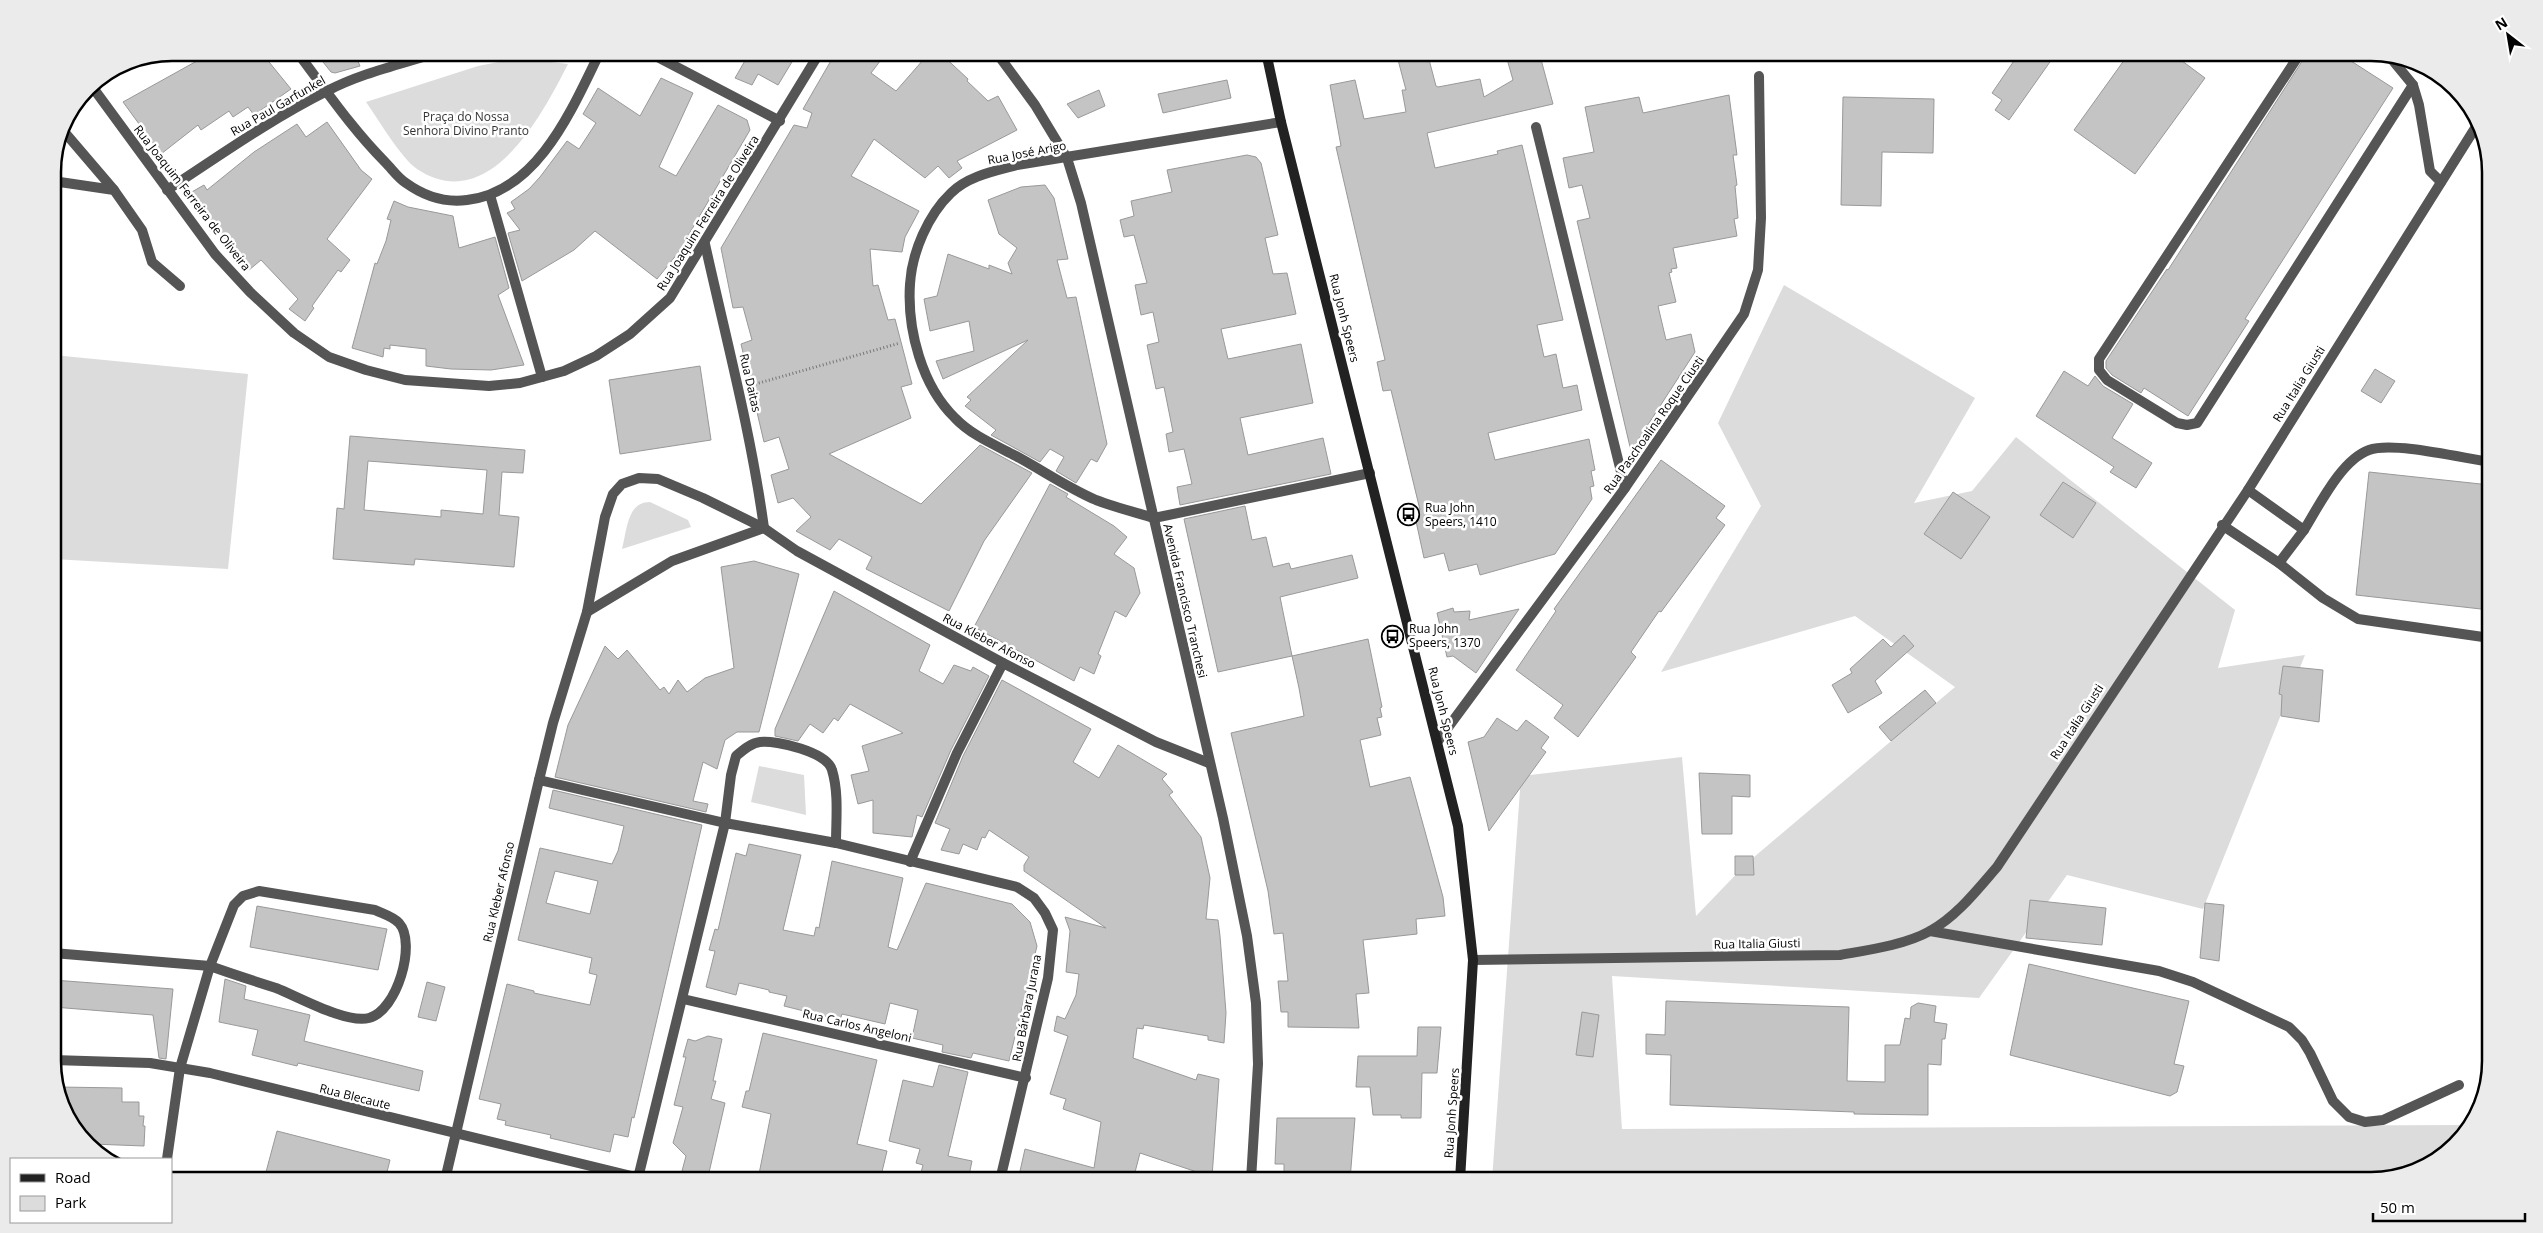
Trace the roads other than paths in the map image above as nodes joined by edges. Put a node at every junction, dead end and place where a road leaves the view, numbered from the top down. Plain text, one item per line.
1 (304, 61) edge
2 (412, 61) edge
3 (596, 61) edge
4 (665, 61) edge
5 (815, 61) edge
6 (1003, 61) edge
7 (1268, 61) edge
8 (2295, 61) edge
9 (2396, 64) edge
10 (1759, 76) dead end
11 (2413, 85) junction
12 (327, 91) junction
13 (96, 92) edge
14 (780, 121) junction
15 (1281, 122) junction
16 (1536, 127) dead end
17 (2473, 131) edge
18 (68, 135) edge
19 (1067, 158) junction
20 (61, 182) edge
21 (2441, 182) junction
22 (114, 190) junction
23 (167, 190) junction
24 (490, 195) junction
25 (705, 244) junction
26 (180, 286) dead end
27 (542, 377) junction
28 (2482, 461) edge
29 (1370, 473) junction
30 (1625, 488) junction
31 (2248, 490) junction
32 (1154, 518) junction
33 (2222, 525) junction
34 (764, 528) junction
35 (2304, 530) junction
36 (2279, 563) junction
37 (587, 612) junction
38 (2482, 637) edge
39 (1003, 663) junction
40 (1438, 741) junction
41 (1209, 763) junction
42 (539, 780) junction
43 (725, 823) junction
44 (836, 843) junction
45 (910, 862) junction
46 (1930, 931) junction
47 (61, 955) edge
48 (1473, 960) junction
49 (210, 966) junction
50 (683, 998) junction
51 (61, 1060) edge
52 (180, 1068) junction
53 (1026, 1078) junction
54 (2459, 1085) dead end
55 (456, 1135) junction
56 (167, 1158) edge
57 (447, 1172) edge
58 (613, 1172) edge
59 (645, 1172) edge
60 (1002, 1172) edge
61 (1251, 1172) edge
62 (1460, 1172) edge

1 - 12 street
2 - 12 street, Rua Paul Garfunkel
3 - 24 street
4 - 14 street
5 - 14 street, Rua Joaquim Ferreira de Oliveira
6 - 19 street, Avenida Francisco Tranchesi
7 - 15 main road, Rua Jonh Speers
8 - 11 street
9 - 11 street
10 - 30 street, Rua Paschoalina Roque Ciusti
11 - 21 street
12 - 23 street, Rua Paul Garfunkel
12 - 24 street
13 - 23 street, Rua Joaquim Ferreira de Oliveira
14 - 25 street, Rua Joaquim Ferreira de Oliveira
15 - 19 street, Rua José Arigo
15 - 29 main road, Rua Jonh Speers
16 - 30 street
17 - 21 street, Rua Italia Giusti
18 - 22 street
19 - 32 street, Avenida Francisco Tranchesi
19 - 32 street, Rua José Arigo
20 - 22 street
21 - 31 street, Rua Italia Giusti
22 - 26 street
23 - 27 street, Rua Joaquim Ferreira de Oliveira
24 - 27 street
25 - 27 street, Rua Joaquim Ferreira de Oliveira
25 - 34 street, Rua Daitas
28 - 35 street
29 - 32 street
29 - 40 main road, Rua Jonh Speers
30 - 40 street, Rua Paschoalina Roque Ciusti
31 - 33 street, Rua Italia Giusti
31 - 35 street
32 - 41 street, Avenida Francisco Tranchesi
33 - 36 street
33 - 46 street, Rua Italia Giusti
34 - 37 street
34 - 37 street, Rua Kleber Afonso
34 - 39 street, Rua Kleber Afonso
35 - 36 street
36 - 38 street
37 - 42 street, Rua Kleber Afonso
39 - 41 street, Rua Kleber Afonso
39 - 45 street
40 - 48 main road, Rua Jonh Speers
41 - 61 street, Avenida Francisco Tranchesi
42 - 43 street, Rua Bárbara Jurana
42 - 55 street, Rua Kleber Afonso
43 - 44 street, Rua Bárbara Jurana
43 - 44 street
43 - 50 street
44 - 45 street, Rua Bárbara Jurana
45 - 53 street, Rua Bárbara Jurana
46 - 48 street, Rua Italia Giusti
46 - 54 street
47 - 49 street
48 - 62 main road, Rua Jonh Speers
49 - 49 street
49 - 52 street
50 - 53 street, Rua Carlos Angeloni
50 - 59 street
51 - 52 street, Rua Blecaute
52 - 55 street, Rua Blecaute
52 - 56 street
53 - 60 street, Rua Bárbara Jurana
55 - 57 street, Rua Kleber Afonso
55 - 58 street, Rua Blecaute

